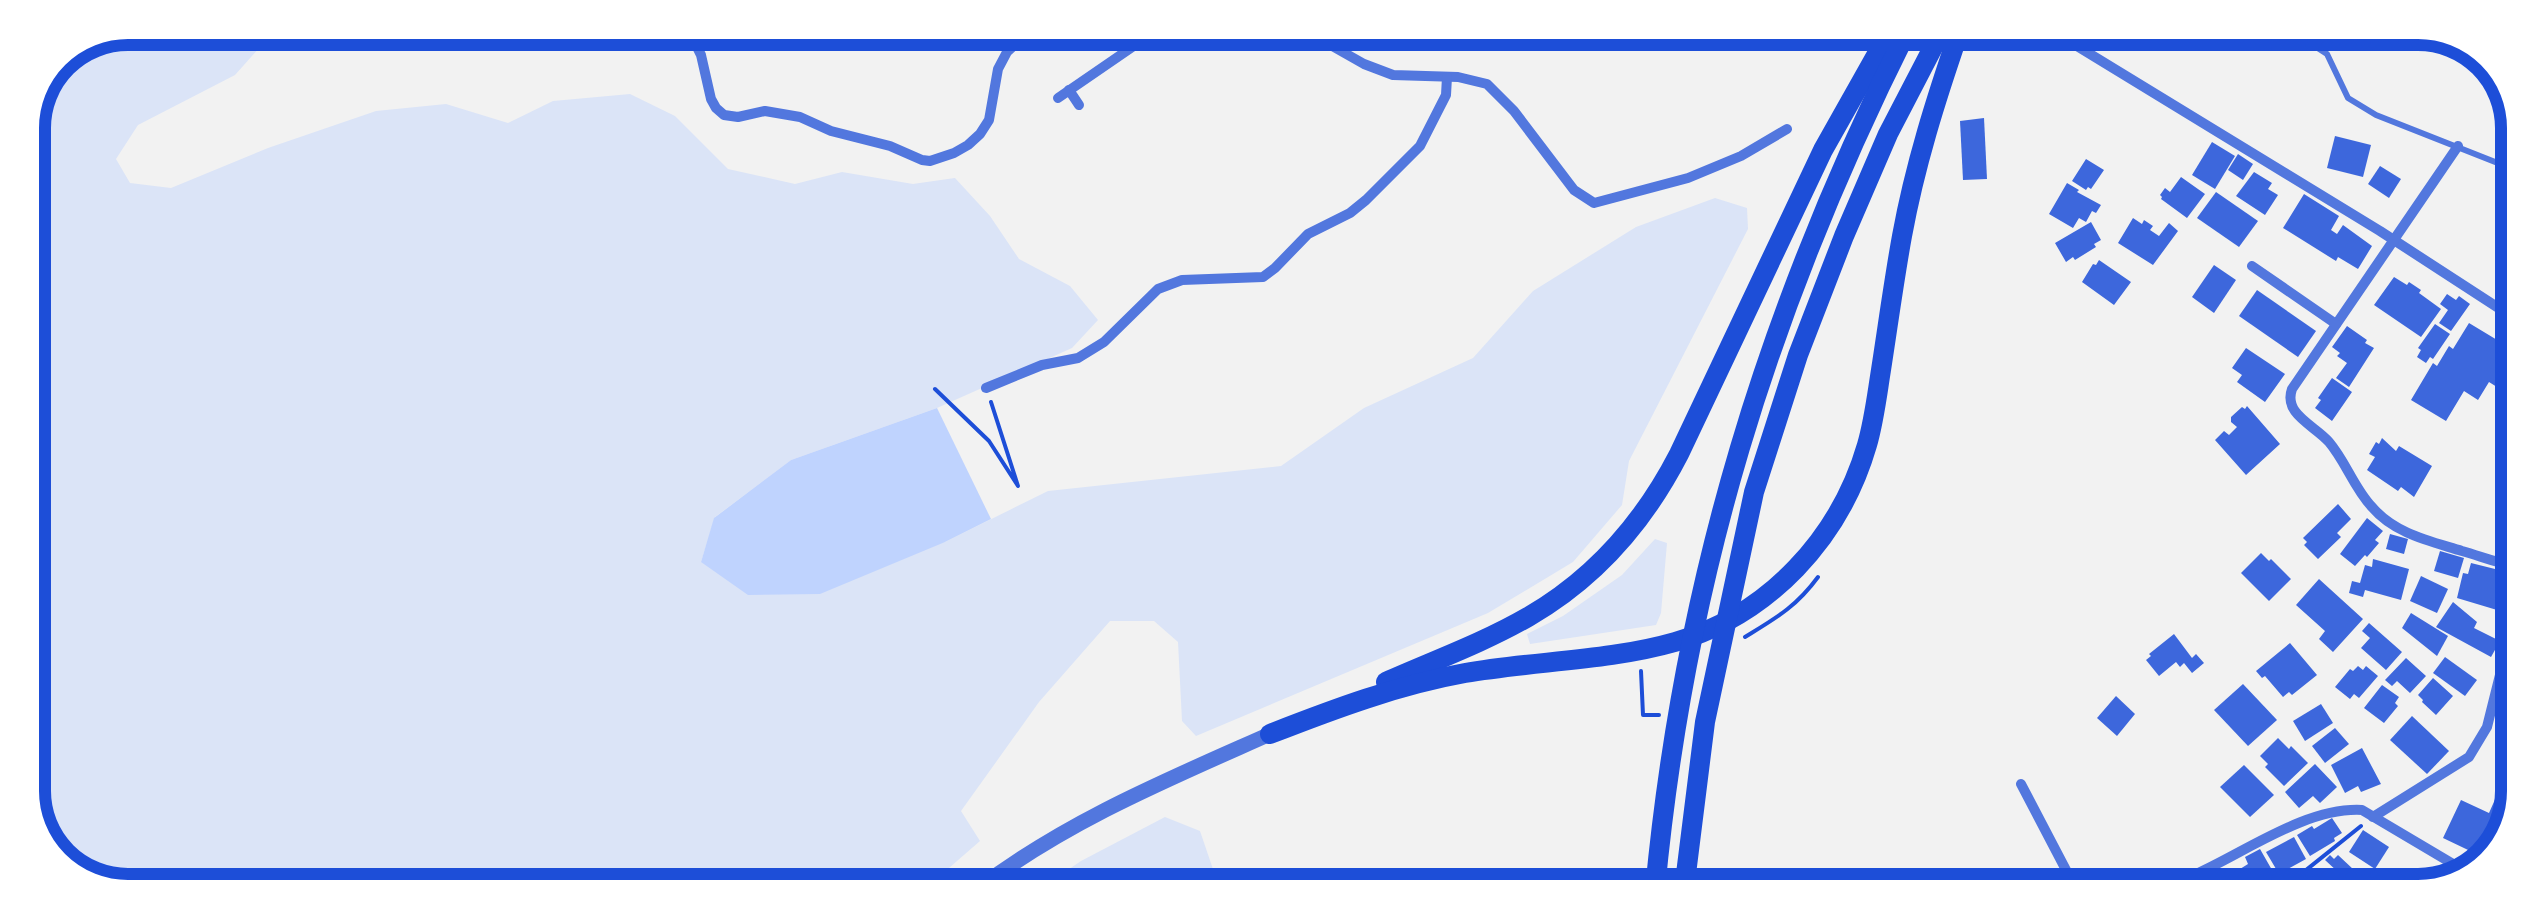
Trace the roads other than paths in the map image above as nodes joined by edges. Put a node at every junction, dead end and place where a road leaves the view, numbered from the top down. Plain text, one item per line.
1 (696, 45) edge
2 (1015, 45) edge
3 (1136, 45) edge
4 (1330, 45) edge
5 (1883, 45) edge
6 (1901, 45) edge
7 (1934, 45) edge
8 (1955, 45) edge
9 (2075, 45) edge
10 (2313, 45) edge
11 (1447, 77) junction
12 (1070, 90) junction
13 (1058, 98) dead end
14 (1079, 105) dead end
15 (1787, 129) dead end
16 (2458, 146) junction
17 (2501, 164) edge
18 (2393, 240) junction
19 (2252, 266) dead end
20 (2501, 310) edge
21 (2336, 324) junction
22 (986, 388) road end
23 (2501, 562) edge
24 (2501, 671) edge
25 (1270, 734) junction
26 (2022, 784) dead end
27 (2372, 817) junction
28 (2455, 865) edge
29 (997, 874) edge
30 (1656, 874) edge
31 (1686, 874) edge
32 (2068, 874) edge
33 (2196, 874) edge

1 - 2 street
3 - 12 street
4 - 11 street
5 - 25 highway
6 - 30 highway
7 - 31 highway
8 - 25 highway
9 - 18 street
10 - 16 lane
11 - 15 street
11 - 22 street
12 - 13 street
12 - 14 street
16 - 17 lane
16 - 18 street
18 - 20 street
18 - 21 street
19 - 21 street
21 - 23 street
24 - 27 street
25 - 29 street
26 - 32 street
27 - 28 street
27 - 33 street

